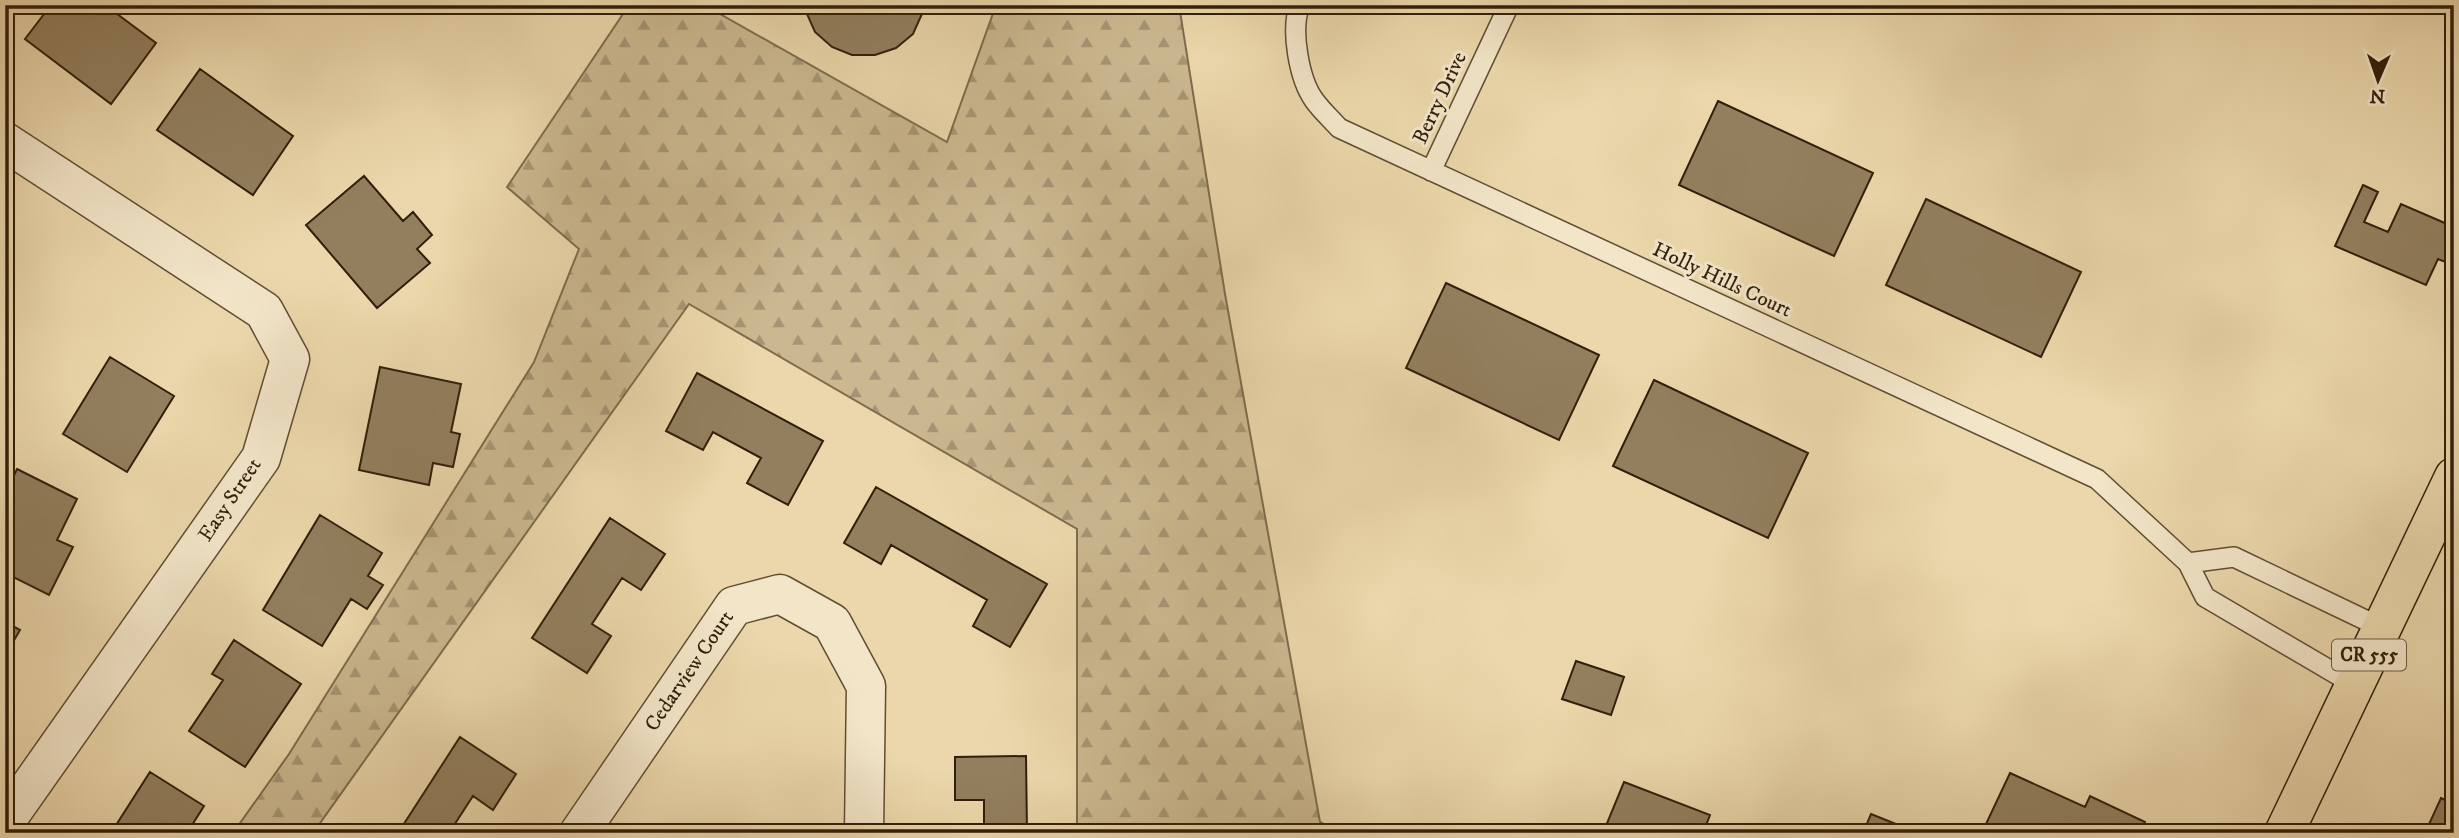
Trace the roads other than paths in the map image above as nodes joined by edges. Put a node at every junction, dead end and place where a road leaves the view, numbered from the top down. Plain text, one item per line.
1 (1300, 5) edge
2 (1509, 5) edge
3 (5, 142) edge
4 (1431, 171) junction
5 (2454, 477) edge
6 (2188, 563) junction
7 (2382, 628) junction
8 (2355, 685) junction
9 (5, 822) edge
10 (579, 833) edge
11 (864, 833) edge
12 (2284, 833) edge

1 - 4 lane, Holly Hills Court
2 - 4 lane, Berry Drive
3 - 9 street, Easy Street
4 - 6 lane, Holly Hills Court
5 - 7 main road, CR 555
6 - 7 lane
6 - 8 lane, Holly Hills Court
7 - 8 main road, CR 555
8 - 12 main road, CR 555
10 - 11 street, Cedarview Court

